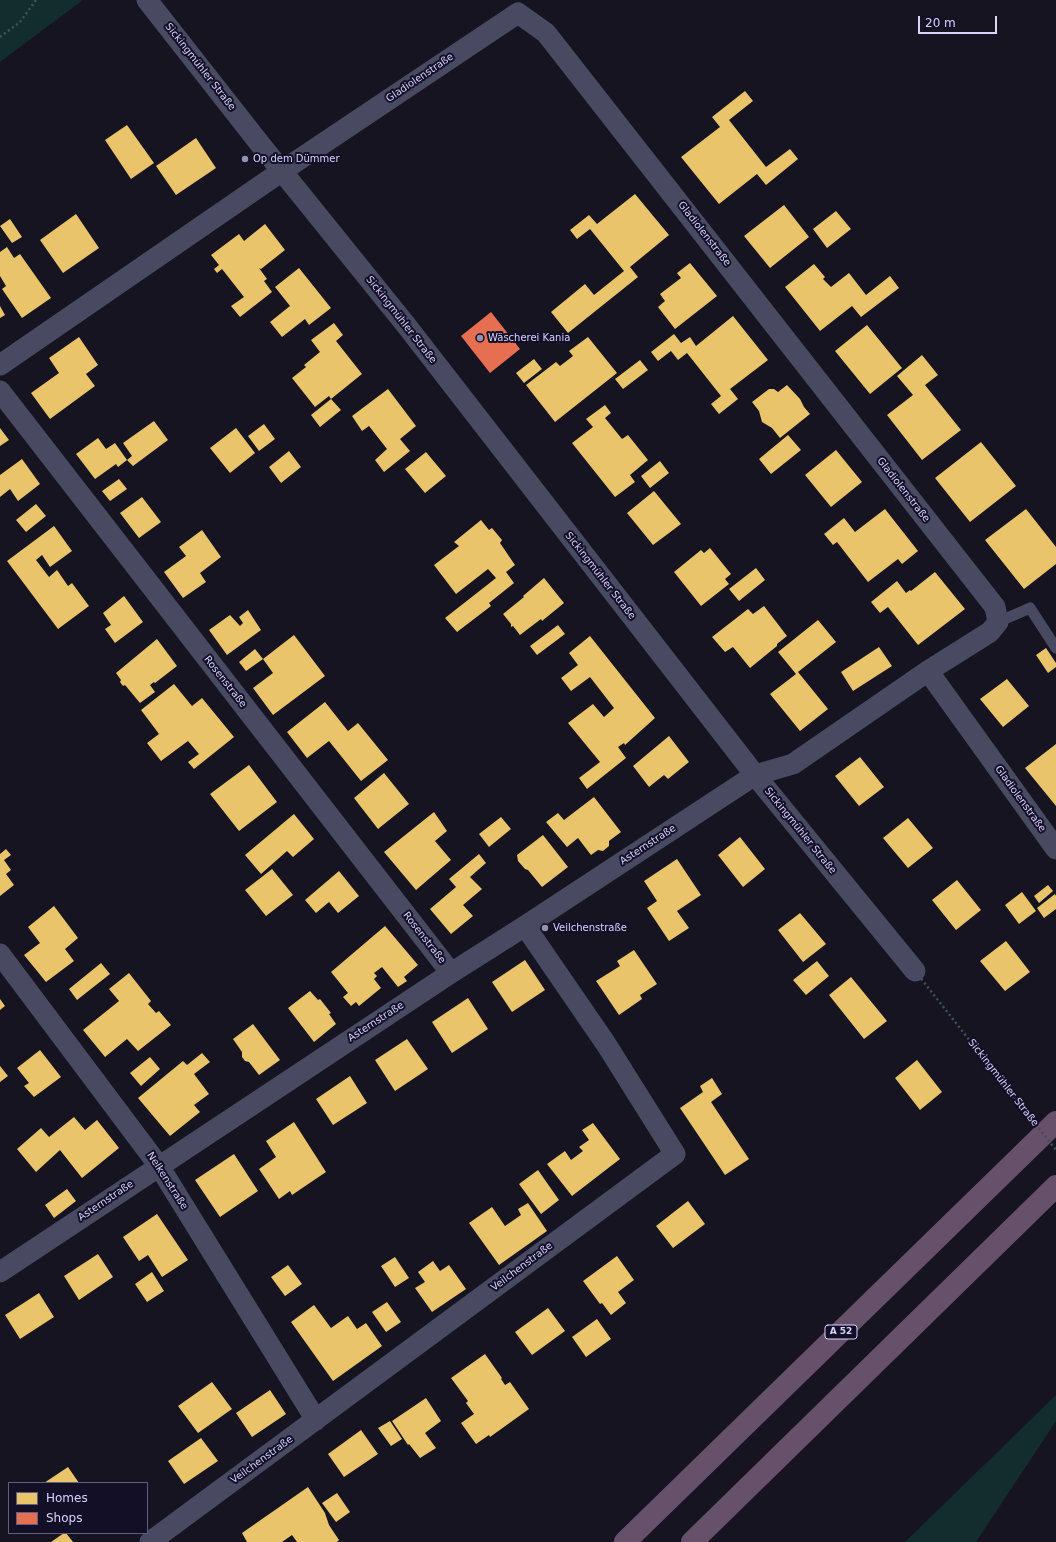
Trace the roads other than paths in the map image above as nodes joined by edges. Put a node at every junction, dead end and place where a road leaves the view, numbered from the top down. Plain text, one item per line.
1 (147, 0) edge
2 (282, 170) junction
3 (0, 364) edge
4 (0, 391) edge
5 (998, 622) junction
6 (1056, 648) edge
7 (928, 671) junction
8 (755, 775) junction
9 (1056, 849) edge
10 (525, 926) junction
11 (0, 954) edge
12 (915, 970) road end
13 (451, 973) junction
14 (1056, 1122) edge
15 (159, 1166) junction
16 (1056, 1186) edge
17 (0, 1272) edge
18 (316, 1420) junction
19 (150, 1542) edge
20 (625, 1542) edge
21 (692, 1542) edge

1 - 2 street, Sickingmühler Straße
2 - 3 street
2 - 5 street, Gladiolenstraße
2 - 8 street, Sickingmühler Straße
4 - 13 street, Rosenstraße
5 - 6 lane
5 - 7 street
7 - 8 street
7 - 9 street, Gladiolenstraße
8 - 10 street, Asternstraße
8 - 12 street, Sickingmühler Straße
10 - 13 street, Asternstraße
10 - 18 street, Veilchenstraße
11 - 15 street, Nelkenstraße
13 - 15 street, Asternstraße
14 - 20 highway, A 52
15 - 17 street, Asternstraße
15 - 18 street, Nelkenstraße
16 - 21 highway
18 - 19 street, Veilchenstraße

